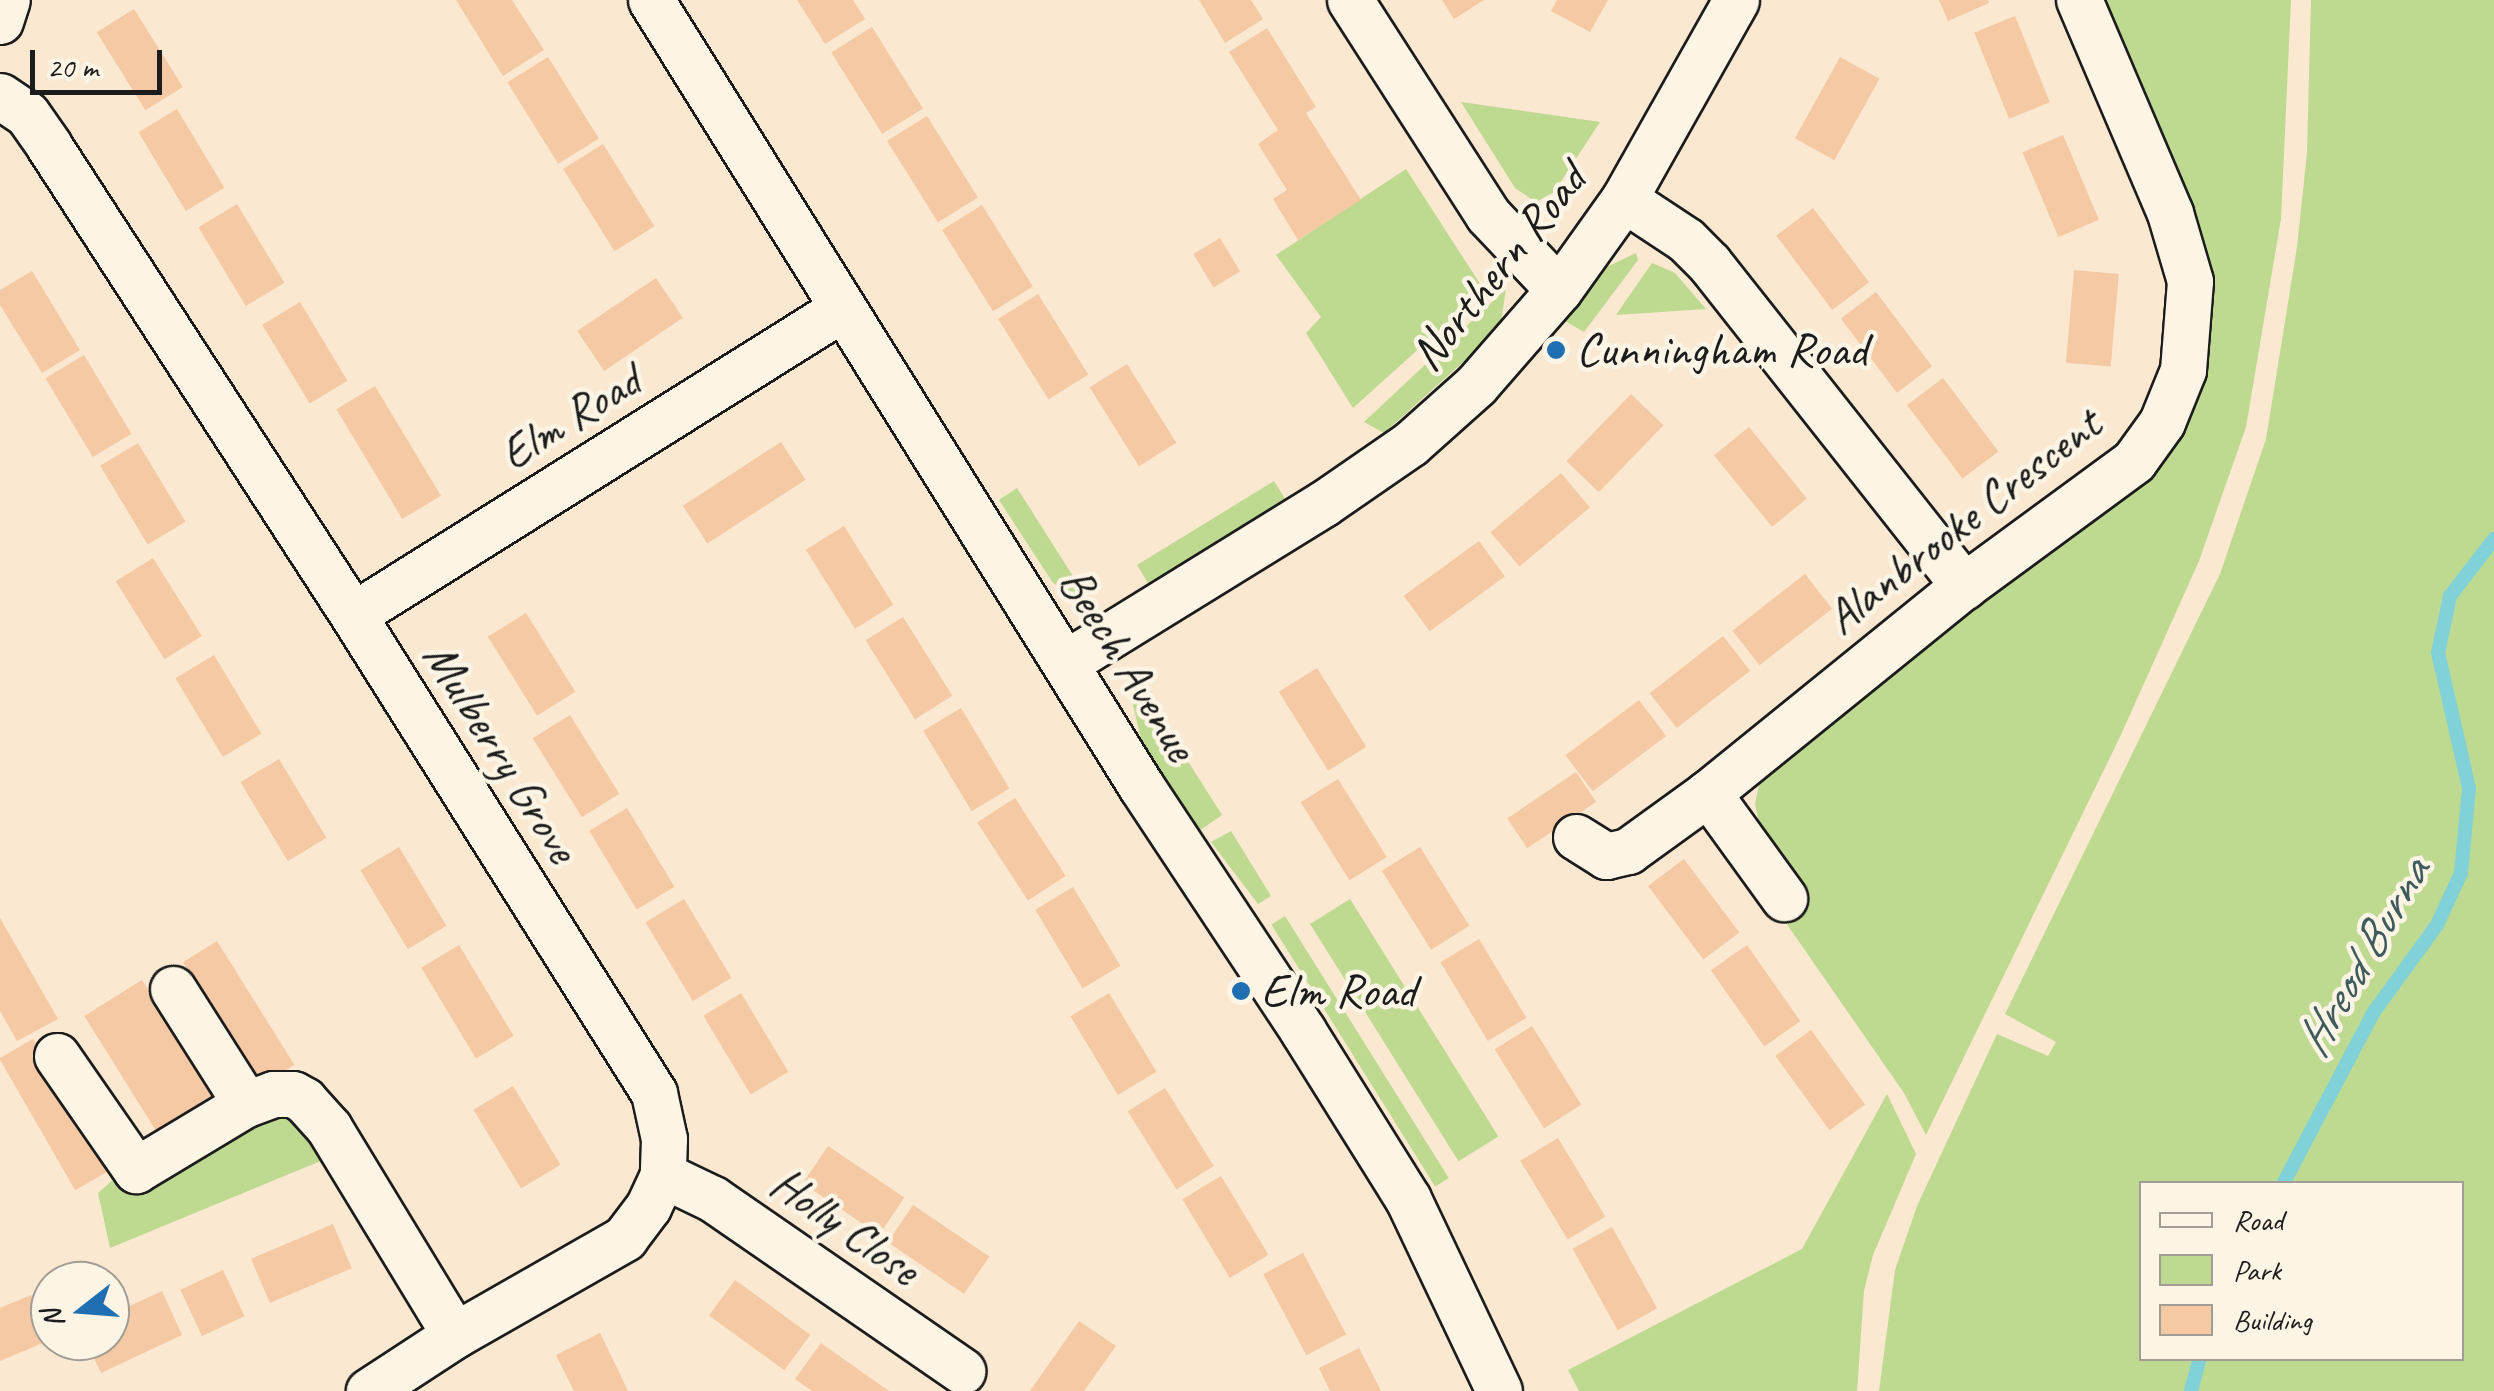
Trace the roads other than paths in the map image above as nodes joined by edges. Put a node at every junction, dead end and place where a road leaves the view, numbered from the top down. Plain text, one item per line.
1 (7, 0) edge
2 (651, 0) edge
3 (1350, 0) edge
4 (1736, 0) edge
5 (2078, 0) edge
6 (0, 20) edge
7 (0, 96) edge
8 (1624, 199) junction
9 (1559, 290) junction
10 (843, 308) junction
11 (1964, 586) junction
12 (353, 616) junction
13 (1067, 662) junction
14 (1708, 793) junction
15 (1576, 837) dead end
16 (1784, 898) dead end
17 (173, 989) dead end
18 (58, 1056) dead end
19 (246, 1104) junction
20 (663, 1175) junction
21 (455, 1335) junction
22 (962, 1371) dead end
23 (369, 1391) edge
24 (1499, 1391) edge

1 - 6 street
2 - 10 street, Beech Avenue
3 - 9 street
4 - 8 street, Northern Road
5 - 11 street, Alanbrooke Crescent
7 - 12 street, Mulberry Grove
8 - 9 street, Northern Road
8 - 11 street
9 - 13 street, Northern Road
10 - 12 street, Elm Road
10 - 13 street, Beech Avenue
11 - 14 street, Alanbrooke Crescent
12 - 20 street, Mulberry Grove
13 - 24 street, Beech Avenue
14 - 15 street, Alanbrooke Crescent
14 - 16 street
17 - 19 street
18 - 19 street
19 - 21 street
20 - 21 street
20 - 22 street, Holly Close
21 - 23 street

